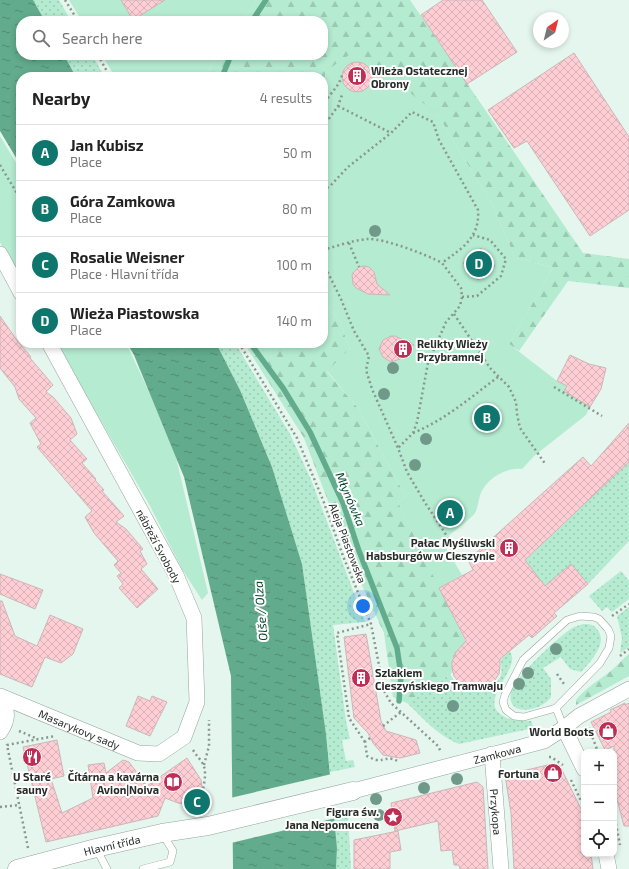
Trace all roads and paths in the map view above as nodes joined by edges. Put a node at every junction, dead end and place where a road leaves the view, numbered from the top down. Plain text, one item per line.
1 (65, 0) edge
2 (75, 16) edge
3 (101, 60) edge
4 (107, 72) edge
5 (342, 75) dead end
6 (342, 95) dead end
7 (328, 98) edge
8 (338, 106) junction
9 (328, 120) edge
10 (391, 132) junction
11 (0, 165) edge
12 (328, 188) edge
13 (16, 192) edge
14 (473, 235) junction
15 (349, 243) junction
16 (328, 249) edge
17 (0, 254) edge
18 (442, 263) junction
19 (359, 267) dead end
20 (328, 273) edge
21 (16, 284) edge
22 (462, 297) junction
23 (454, 314) junction
24 (52, 348) edge
25 (242, 348) edge
26 (498, 377) junction
27 (554, 387) dead end
28 (602, 416) dead end
29 (413, 433) junction
30 (398, 448) junction
31 (546, 465) dead end
32 (454, 547) dead end
33 (629, 604) edge
34 (603, 622) junction
35 (371, 624) junction
36 (557, 674) dead end
37 (564, 684) dead end
38 (629, 689) edge
39 (1, 697) edge
40 (556, 708) junction
41 (400, 712) junction
42 (589, 723) dead end
43 (383, 726) dead end
44 (564, 728) junction
45 (83, 731) junction
46 (0, 732) edge
47 (184, 737) junction
48 (370, 738) dead end
49 (365, 742) junction
50 (597, 749) edge
51 (492, 754) junction
52 (551, 757) dead end
53 (395, 759) dead end
54 (581, 762) edge
55 (444, 766) junction
56 (564, 766) dead end
57 (570, 780) dead end
58 (353, 791) joint
59 (581, 801) edge
60 (20, 805) junction
61 (0, 807) edge
62 (196, 811) dead end
63 (615, 821) edge
64 (162, 833) junction
65 (27, 846) dead end
66 (96, 848) junction
67 (621, 848) dead end
68 (607, 857) edge
69 (17, 869) edge
70 (107, 869) edge
71 (143, 869) edge
72 (501, 869) edge
73 (609, 869) edge

1 - 2 path
3 - 4 path
5 - 7 path
6 - 8 path
8 - 9 path
8 - 10 path
10 - 12 path
10 - 14 path
11 - 13 path
14 - 18 path
14 - 22 path
15 - 16 path
15 - 18 path
15 - 19 path
17 - 21 street
18 - 22 path
20 - 30 path
22 - 23 path
23 - 26 path
23 - 29 path
24 - 47 street, nábřeží Svobody
25 - 35 path, Aleja Piastowska
26 - 29 path
26 - 31 path
27 - 28 path
29 - 30 path
30 - 32 path
33 - 34 path
34 - 40 lane
34 - 40 lane
35 - 41 path, Aleja Piastowska
35 - 49 path
36 - 37 path
38 - 44 street, Zamkowa
39 - 45 street, Masarykovy sady
39 - 46 street, Masarykovy sady
40 - 44 lane
41 - 43 path
41 - 55 path, Aleja Piastowska
42 - 50 path
44 - 51 street, Zamkowa
44 - 54 street
45 - 47 street, Masarykovy sady
45 - 60 path
47 - 62 path
48 - 49 path
49 - 53 path
51 - 55 street, Zamkowa
51 - 72 street, Przykopa
52 - 56 path
55 - 58 street, Zamkowa
57 - 59 path
58 - 64 street, Hlavní třída
60 - 61 path
60 - 65 path
63 - 67 path
64 - 66 street, Hlavní třída
64 - 71 lane
66 - 69 street, Hlavní třída
66 - 70 lane
68 - 73 street

